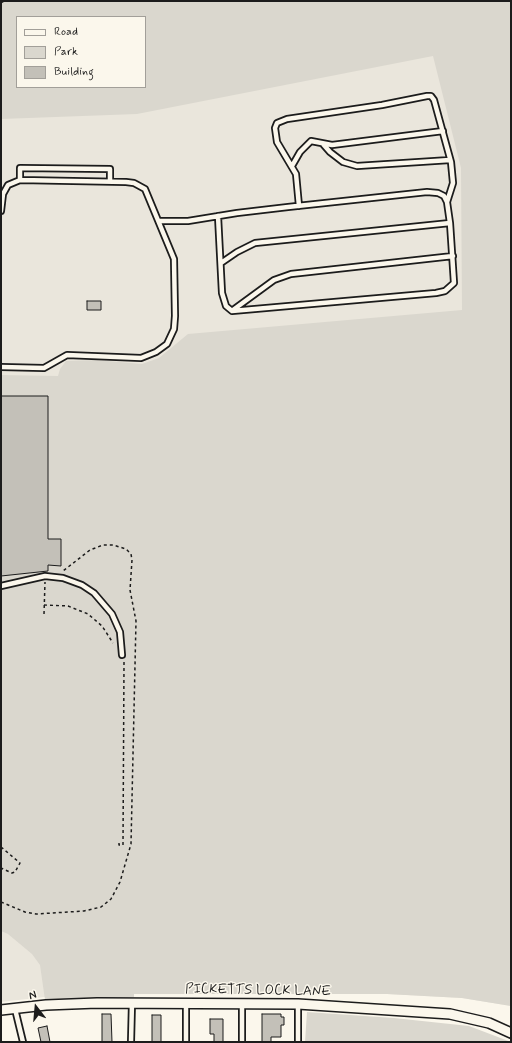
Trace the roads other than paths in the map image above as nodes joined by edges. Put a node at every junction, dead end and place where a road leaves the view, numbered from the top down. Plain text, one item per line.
1 (443, 131) junction
2 (323, 144) junction
3 (450, 160) junction
4 (292, 166) junction
5 (20, 180) junction
6 (110, 182) junction
7 (446, 202) junction
8 (299, 206) junction
9 (1, 211) edge
10 (218, 216) junction
11 (159, 222) junction
12 (450, 223) junction
13 (453, 256) junction
14 (221, 263) junction
15 (232, 311) junction
16 (1, 368) edge
17 (1, 586) edge
18 (122, 655) road end
19 (132, 1002) junction
20 (186, 1003) junction
21 (242, 1003) junction
22 (298, 1004) junction
23 (15, 1009) junction
24 (1, 1010) edge
25 (511, 1033) edge
26 (23, 1042) edge
27 (132, 1042) edge
28 (186, 1042) edge
29 (242, 1042) edge
30 (298, 1042) edge

1 - 2 lane
1 - 3 lane
1 - 4 lane
2 - 3 lane
2 - 4 lane
3 - 7 lane
4 - 8 lane
5 - 6 lane
5 - 6 lane
5 - 9 lane
6 - 11 lane
7 - 8 lane
7 - 12 lane
8 - 10 lane
10 - 11 lane
10 - 14 lane
11 - 16 lane
12 - 13 lane
12 - 14 lane
13 - 15 lane
13 - 15 lane
14 - 15 lane
17 - 18 lane
19 - 20 street, PICKETTS LOCK LANE
19 - 23 street, PICKETTS LOCK LANE
19 - 27 lane
20 - 21 street, PICKETTS LOCK LANE
20 - 28 lane
21 - 22 street, PICKETTS LOCK LANE
21 - 29 lane
22 - 25 street, PICKETTS LOCK LANE
22 - 30 lane
23 - 24 street, PICKETTS LOCK LANE
23 - 26 lane

